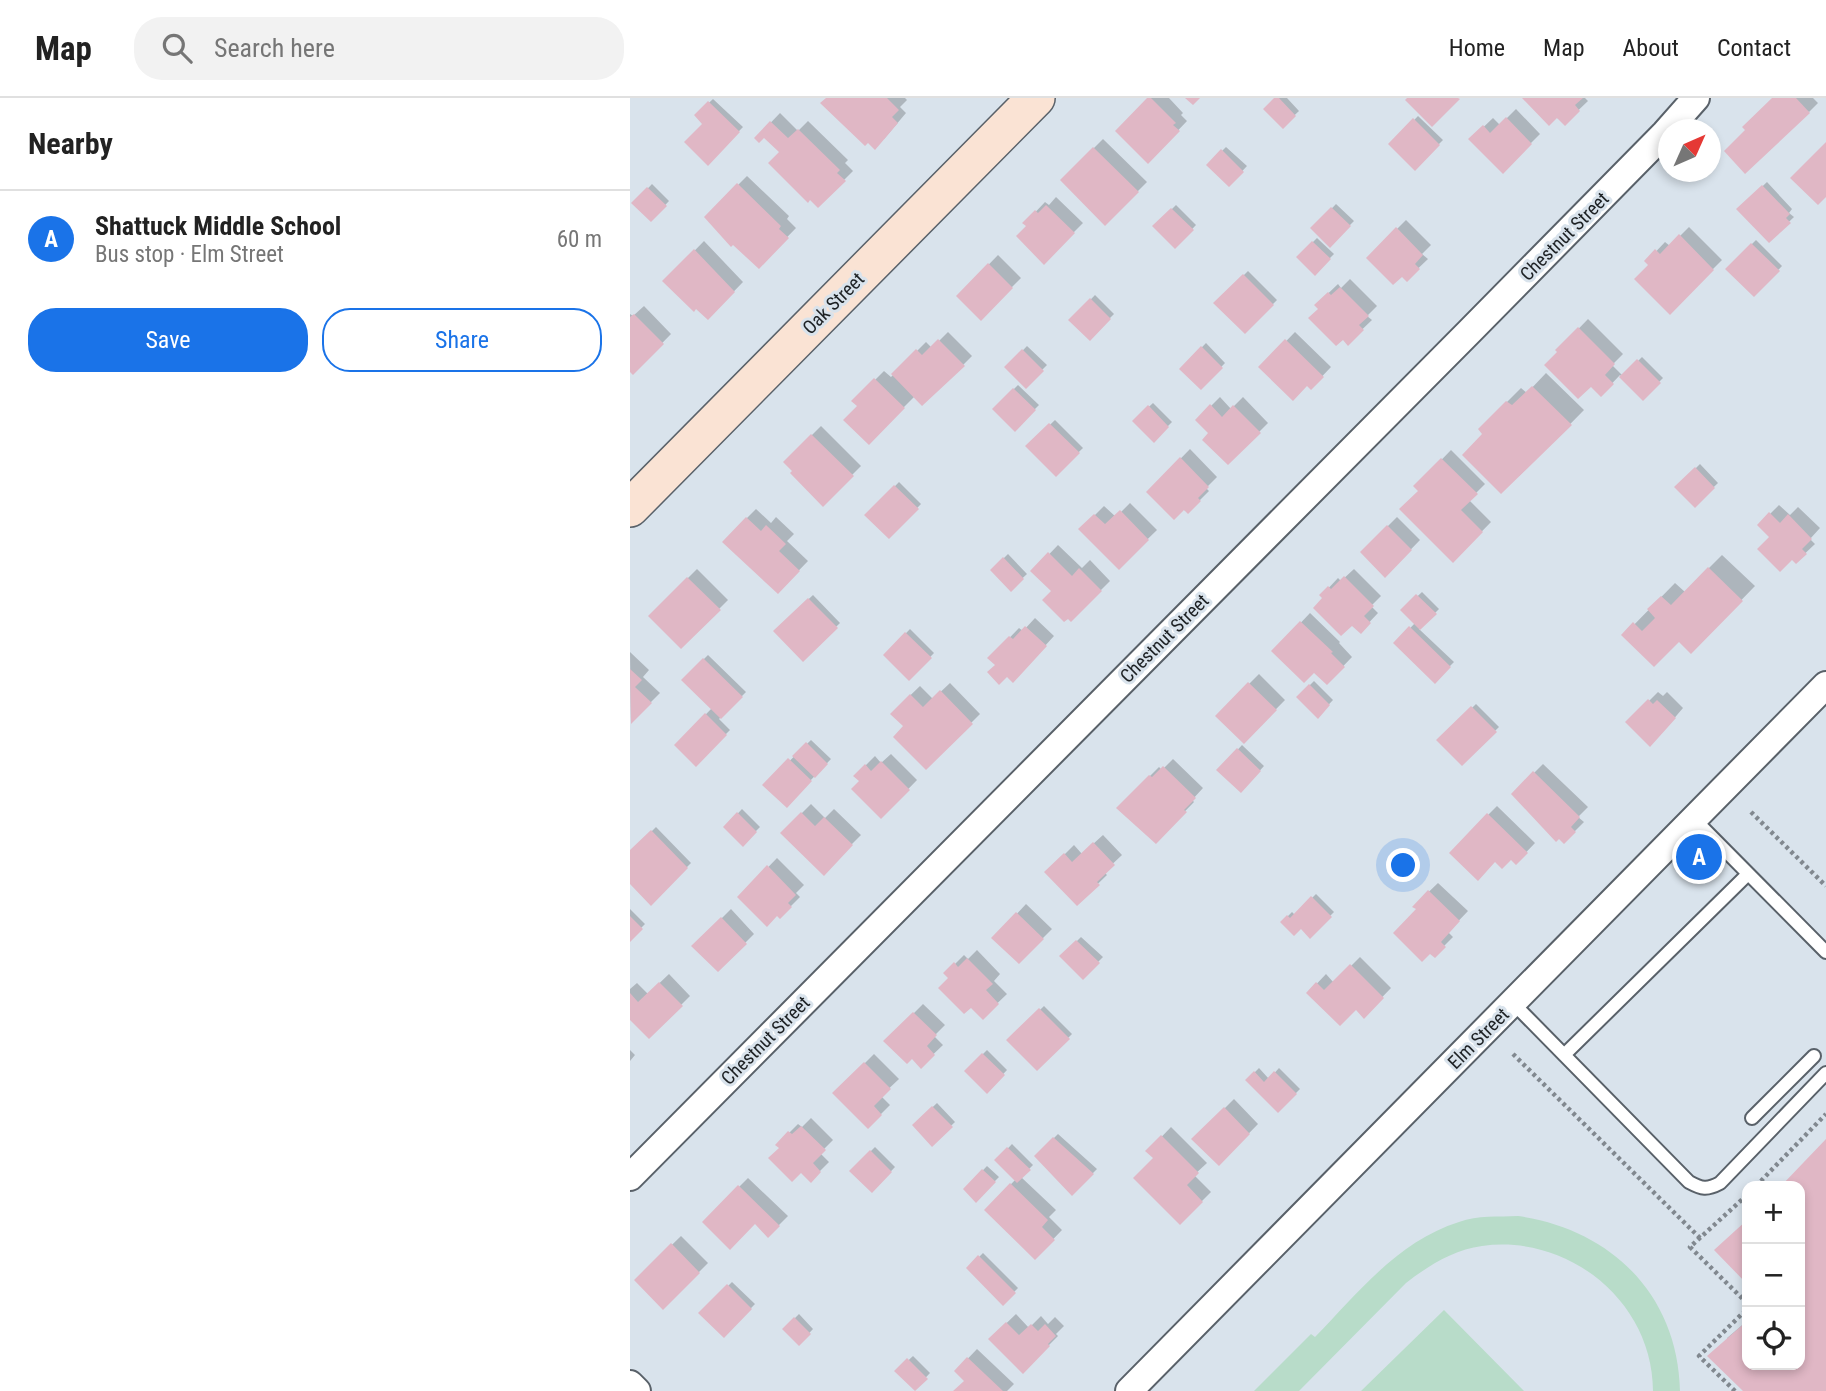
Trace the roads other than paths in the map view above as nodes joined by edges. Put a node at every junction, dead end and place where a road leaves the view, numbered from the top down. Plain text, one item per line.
1 (1036, 98) edge
2 (1696, 98) edge
3 (630, 508) edge
4 (1826, 685) edge
5 (1694, 819) junction
6 (1748, 874) junction
7 (1826, 953) edge
8 (1513, 1003) junction
9 (1564, 1055) junction
10 (1814, 1056) dead end
11 (1826, 1073) edge
12 (1752, 1118) dead end
13 (630, 1177) edge
14 (630, 1384) edge
15 (637, 1391) edge
16 (1129, 1391) edge

1 - 3 street, Oak Street
2 - 13 street, Chestnut Street
4 - 5 street, Elm Street
5 - 6 lane
5 - 8 street, Elm Street
6 - 7 lane
6 - 9 lane
8 - 9 lane
8 - 16 street, Elm Street
9 - 11 lane
10 - 12 lane
14 - 15 street

